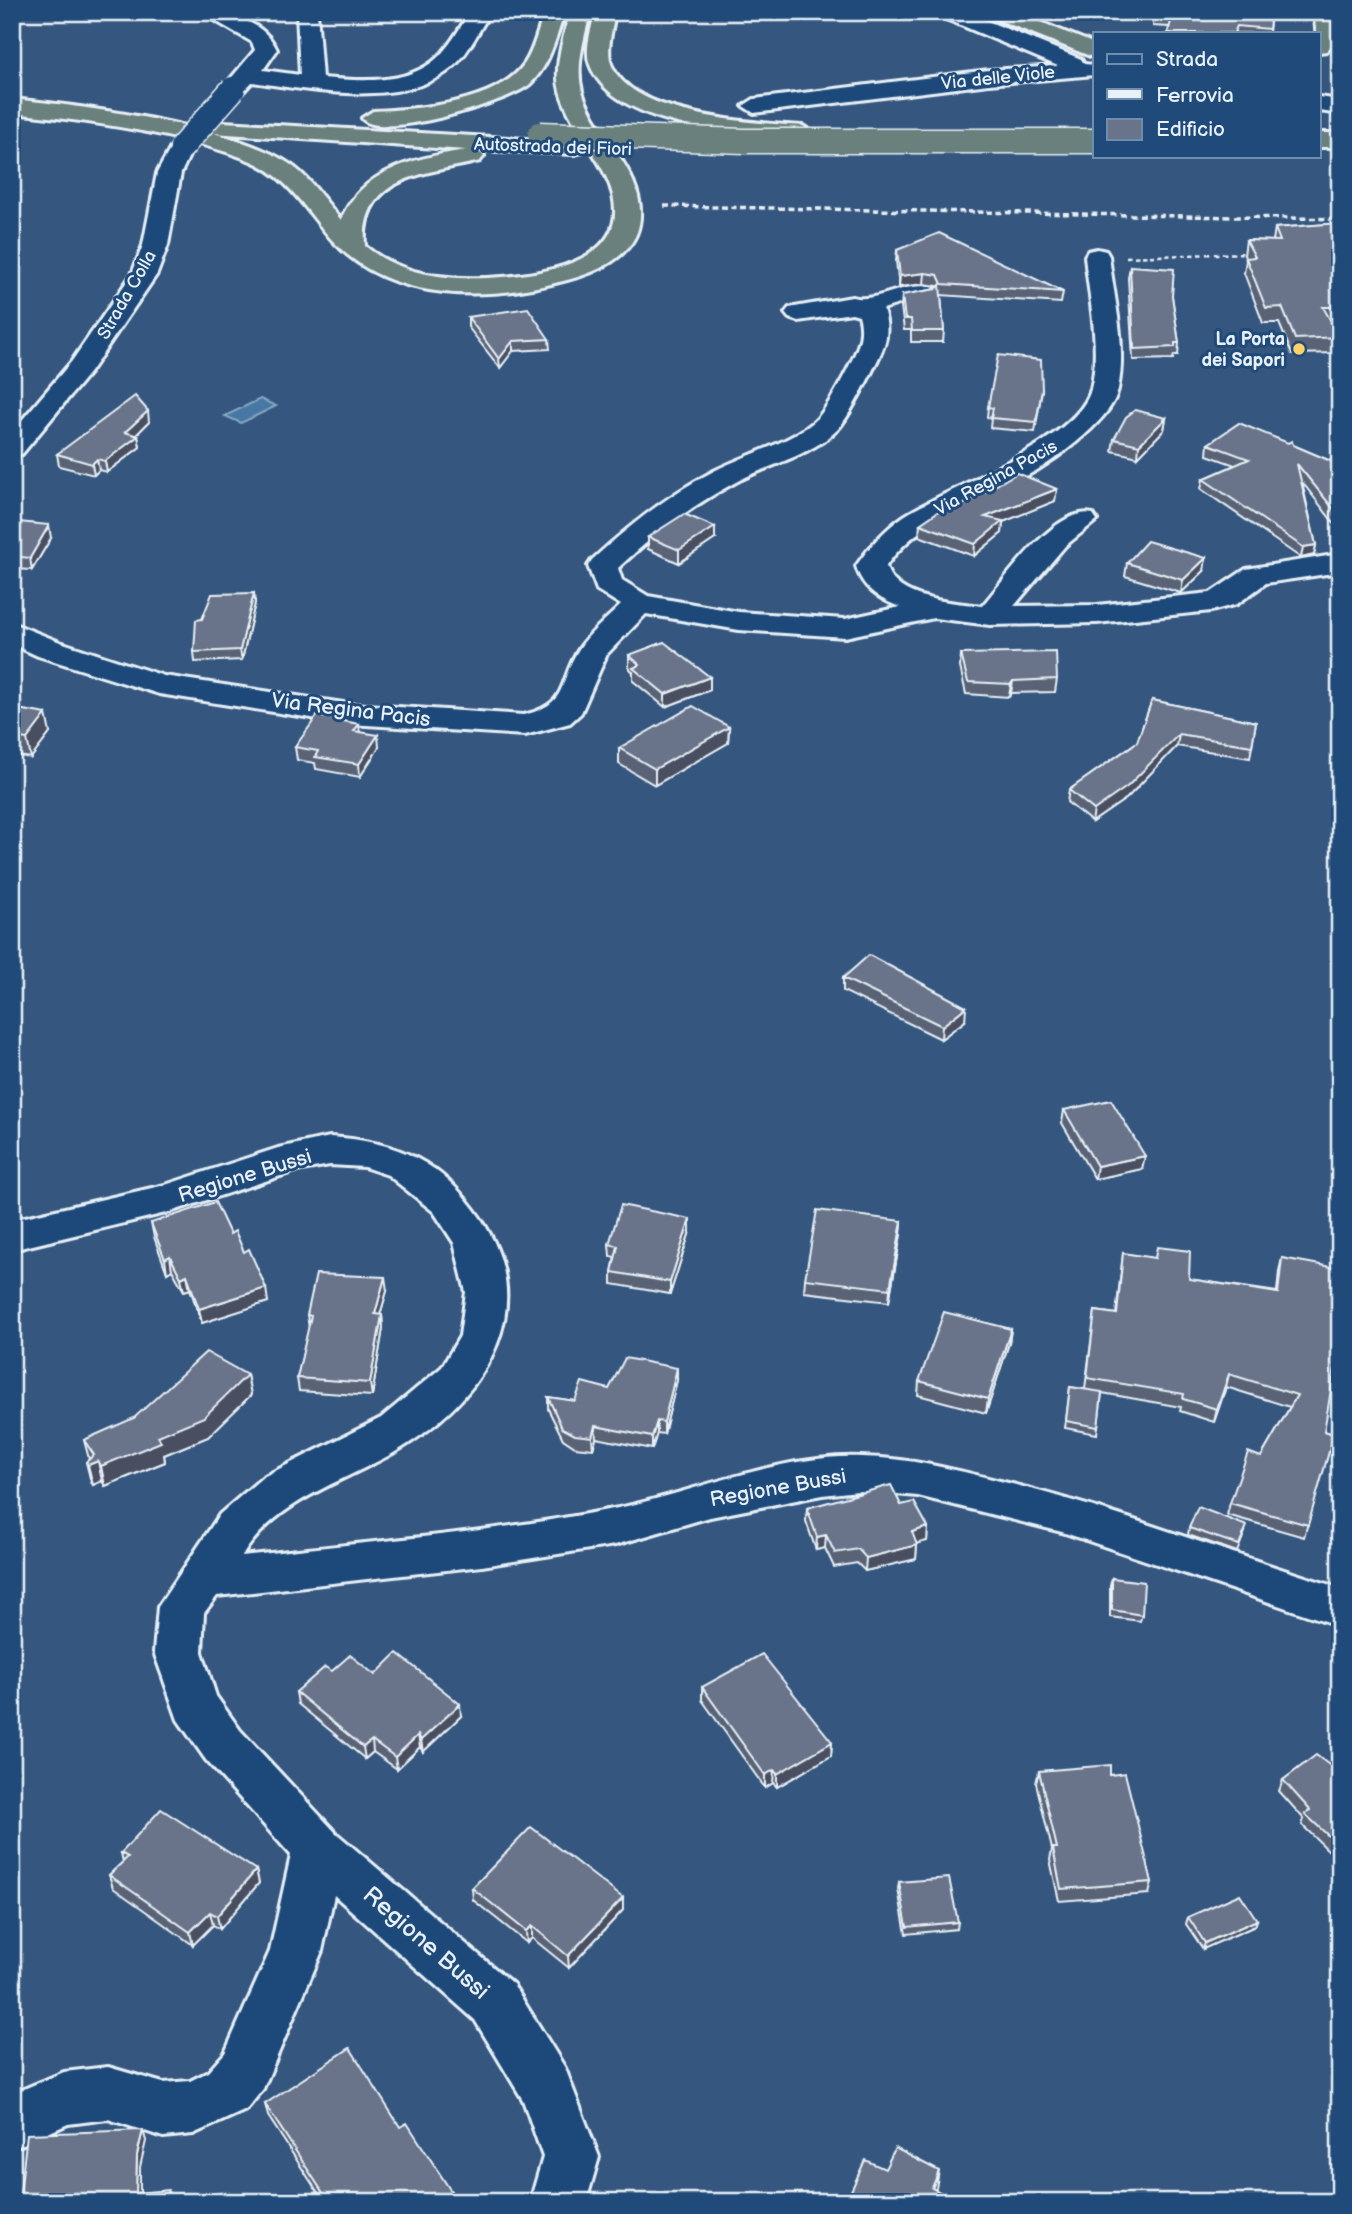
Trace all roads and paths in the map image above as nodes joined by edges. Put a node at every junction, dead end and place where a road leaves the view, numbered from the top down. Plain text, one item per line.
1 (210, 12) edge
2 (307, 12) edge
3 (481, 12) edge
4 (555, 12) edge
5 (580, 12) edge
6 (605, 12) edge
7 (946, 12) edge
8 (996, 12) edge
9 (1324, 12) edge
10 (1320, 45) edge
11 (1093, 64) edge
12 (241, 82) junction
13 (311, 83) junction
14 (12, 94) edge
15 (1320, 104) edge
16 (12, 106) edge
17 (60, 106) junction
18 (754, 106) dead end
19 (1340, 107) edge
20 (262, 119) junction
21 (1320, 140) edge
22 (1340, 140) edge
23 (874, 141) junction
24 (1093, 141) edge
25 (574, 147) junction
26 (1320, 152) edge
27 (1340, 152) edge
28 (1093, 153) edge
29 (353, 246) junction
30 (1257, 254) edge
31 (1097, 257) joint
32 (926, 293) edge
33 (864, 307) junction
34 (798, 313) dead end
35 (12, 449) edge
36 (1083, 520) dead end
37 (1340, 563) edge
38 (639, 604) junction
39 (934, 608) junction
40 (990, 616) junction
41 (12, 632) edge
42 (12, 1235) edge
43 (204, 1579) junction
44 (1340, 1607) edge
45 (318, 1849) junction
46 (12, 2122) edge
47 (558, 2202) edge

1 - 12 street, Strada Colla
2 - 13 street
3 - 13 street
4 - 20 highway
5 - 29 highway
6 - 23 highway, bridge
7 - 11 street, Via delle Viole
8 - 11 highway
9 - 10 highway
11 - 18 street, Via delle Viole
12 - 13 street
12 - 35 street, Strada Colla, bridge
14 - 17 highway, Autostrada dei Fiori
15 - 19 street
16 - 17 highway, Autostrada dei Fiori
17 - 20 highway, Autostrada dei Fiori
17 - 25 highway, Autostrada dei Fiori
17 - 29 highway
20 - 23 highway, Autostrada dei Fiori, bridge
21 - 22 highway
23 - 24 highway, Autostrada dei Fiori, bridge
25 - 28 highway, Autostrada dei Fiori
25 - 29 highway
26 - 27 highway
30 - 31 path
31 - 39 street, Via Regina Pacis
32 - 33 street
33 - 34 street
33 - 38 street, Via Regina Pacis
36 - 40 street
37 - 40 street, Via Regina Pacis
38 - 39 street, Via Regina Pacis
38 - 41 street, Via Regina Pacis
39 - 40 street, Via Regina Pacis
42 - 43 street, Regione Bussi
43 - 44 street, Regione Bussi
43 - 45 street, Regione Bussi
45 - 46 street
45 - 47 street, Regione Bussi

